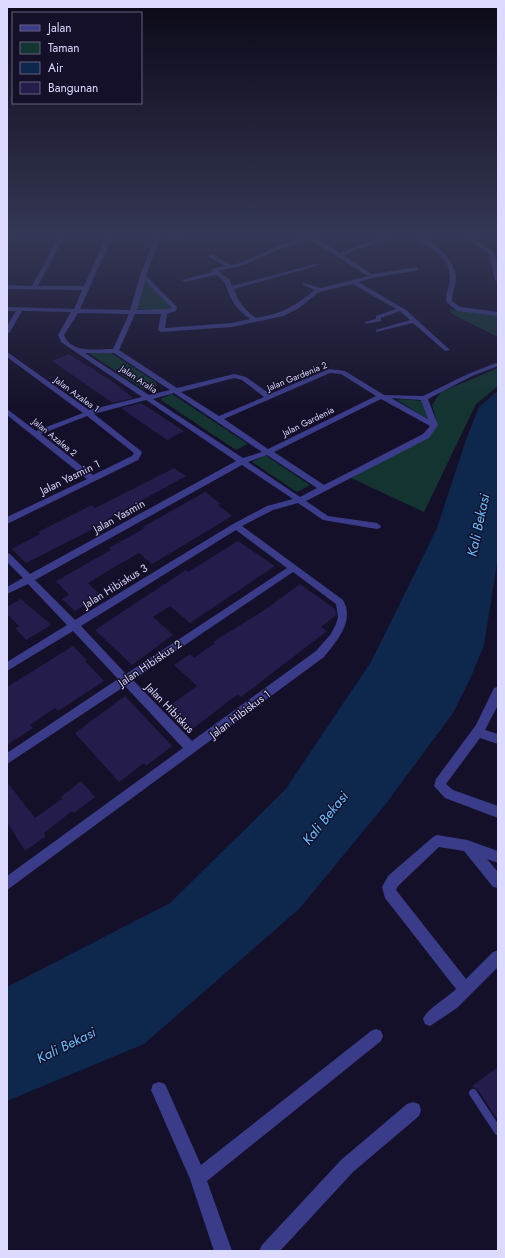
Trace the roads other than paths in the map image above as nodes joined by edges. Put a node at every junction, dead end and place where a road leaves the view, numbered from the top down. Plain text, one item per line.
1 (83, 294) edge
2 (138, 294) edge
3 (160, 294) edge
4 (232, 294) edge
5 (313, 294) edge
6 (374, 294) edge
7 (450, 294) edge
8 (449, 302) junction
9 (498, 308) edge
10 (7, 309) edge
11 (20, 309) junction
12 (76, 310) junction
13 (401, 310) junction
14 (133, 312) junction
15 (164, 312) junction
16 (498, 314) edge
17 (415, 320) junction
18 (256, 321) junction
19 (367, 323) dead end
20 (378, 331) dead end
21 (7, 332) edge
22 (447, 350) dead end
23 (79, 351) junction
24 (116, 351) junction
25 (7, 354) edge
26 (498, 364) edge
27 (175, 390) junction
28 (381, 396) junction
29 (269, 397) junction
30 (150, 398) junction
31 (424, 398) junction
32 (7, 411) edge
33 (88, 413) junction
34 (218, 419) junction
35 (434, 425) junction
36 (35, 434) junction
37 (137, 450) joint
38 (268, 452) junction
39 (242, 460) junction
40 (91, 478) junction
41 (324, 489) junction
42 (301, 500) junction
43 (7, 521) edge
44 (236, 526) junction
45 (377, 526) dead end
46 (7, 556) edge
47 (293, 568) junction
48 (30, 579) junction
49 (7, 592) edge
50 (74, 626) junction
51 (7, 667) edge
52 (125, 679) junction
53 (498, 691) edge
54 (478, 732) junction
55 (498, 739) edge
56 (192, 749) junction
57 (7, 758) edge
58 (498, 812) edge
59 (467, 846) junction
60 (498, 857) edge
61 (498, 882) edge
62 (7, 884) edge
63 (498, 958) edge
64 (466, 990) junction
65 (430, 1019) dead end
66 (376, 1036) dead end
67 (159, 1090) dead end
68 (473, 1093) dead end
69 (413, 1110) dead end
70 (498, 1131) edge
71 (198, 1178) junction
72 (223, 1251) edge
73 (268, 1251) edge

1 - 12 street, Jalan Aralia
2 - 14 street, Jalan Aralia
3 - 15 street
4 - 18 street
5 - 18 street
6 - 13 street
7 - 8 street
8 - 9 street
8 - 16 street
10 - 11 street
11 - 12 street
11 - 21 street
12 - 14 street
12 - 23 street, Jalan Aralia
13 - 17 street
13 - 19 street
14 - 15 street
14 - 24 street, Jalan Aralia
15 - 18 street
17 - 20 street
17 - 22 street
23 - 24 street
23 - 30 street, Jalan Aralia
24 - 27 street, Jalan Aralia
25 - 33 street, Jalan Azalea 1
26 - 31 street
27 - 29 street
27 - 30 street
27 - 34 street, Jalan Aralia
28 - 29 street, Jalan Gardenia 2
28 - 31 street
28 - 35 street
28 - 38 street, Jalan Gardenia
29 - 34 street, Jalan Gardenia 2
30 - 33 street
30 - 39 street, Jalan Aralia
31 - 35 street
32 - 36 street, Jalan Azalea 2
33 - 36 street
33 - 37 street, Jalan Azalea 1
34 - 38 street, Jalan Aralia
35 - 41 street, Jalan Hibiskus 3
36 - 40 street, Jalan Azalea 2
37 - 40 street, Jalan Yasmin 1
38 - 39 street, Jalan Gardenia
38 - 41 street, Jalan Aralia
39 - 42 street, Jalan Aralia
39 - 48 street, Jalan Yasmin
40 - 43 street, Jalan Yasmin 1
41 - 42 street, Jalan Hibiskus 3
42 - 44 street, Jalan Hibiskus 3
42 - 45 street, Jalan Aralia
44 - 47 street, Jalan Hibiskus 1
44 - 50 street, Jalan Hibiskus 3
46 - 48 street, Jalan Hibiskus
47 - 52 street, Jalan Hibiskus 2
47 - 56 street, Jalan Hibiskus 1
48 - 49 street, Jalan Yasmin
48 - 50 street, Jalan Hibiskus
50 - 51 street, Jalan Hibiskus 3
50 - 52 street, Jalan Hibiskus
52 - 56 street, Jalan Hibiskus
52 - 57 street, Jalan Hibiskus 2
53 - 54 street
54 - 55 street
54 - 58 street
56 - 62 street, Jalan Hibiskus 1
59 - 60 street
59 - 61 street
59 - 64 street
63 - 64 street
64 - 65 street
66 - 71 street
67 - 71 street
68 - 70 lane
69 - 73 street
71 - 72 street

